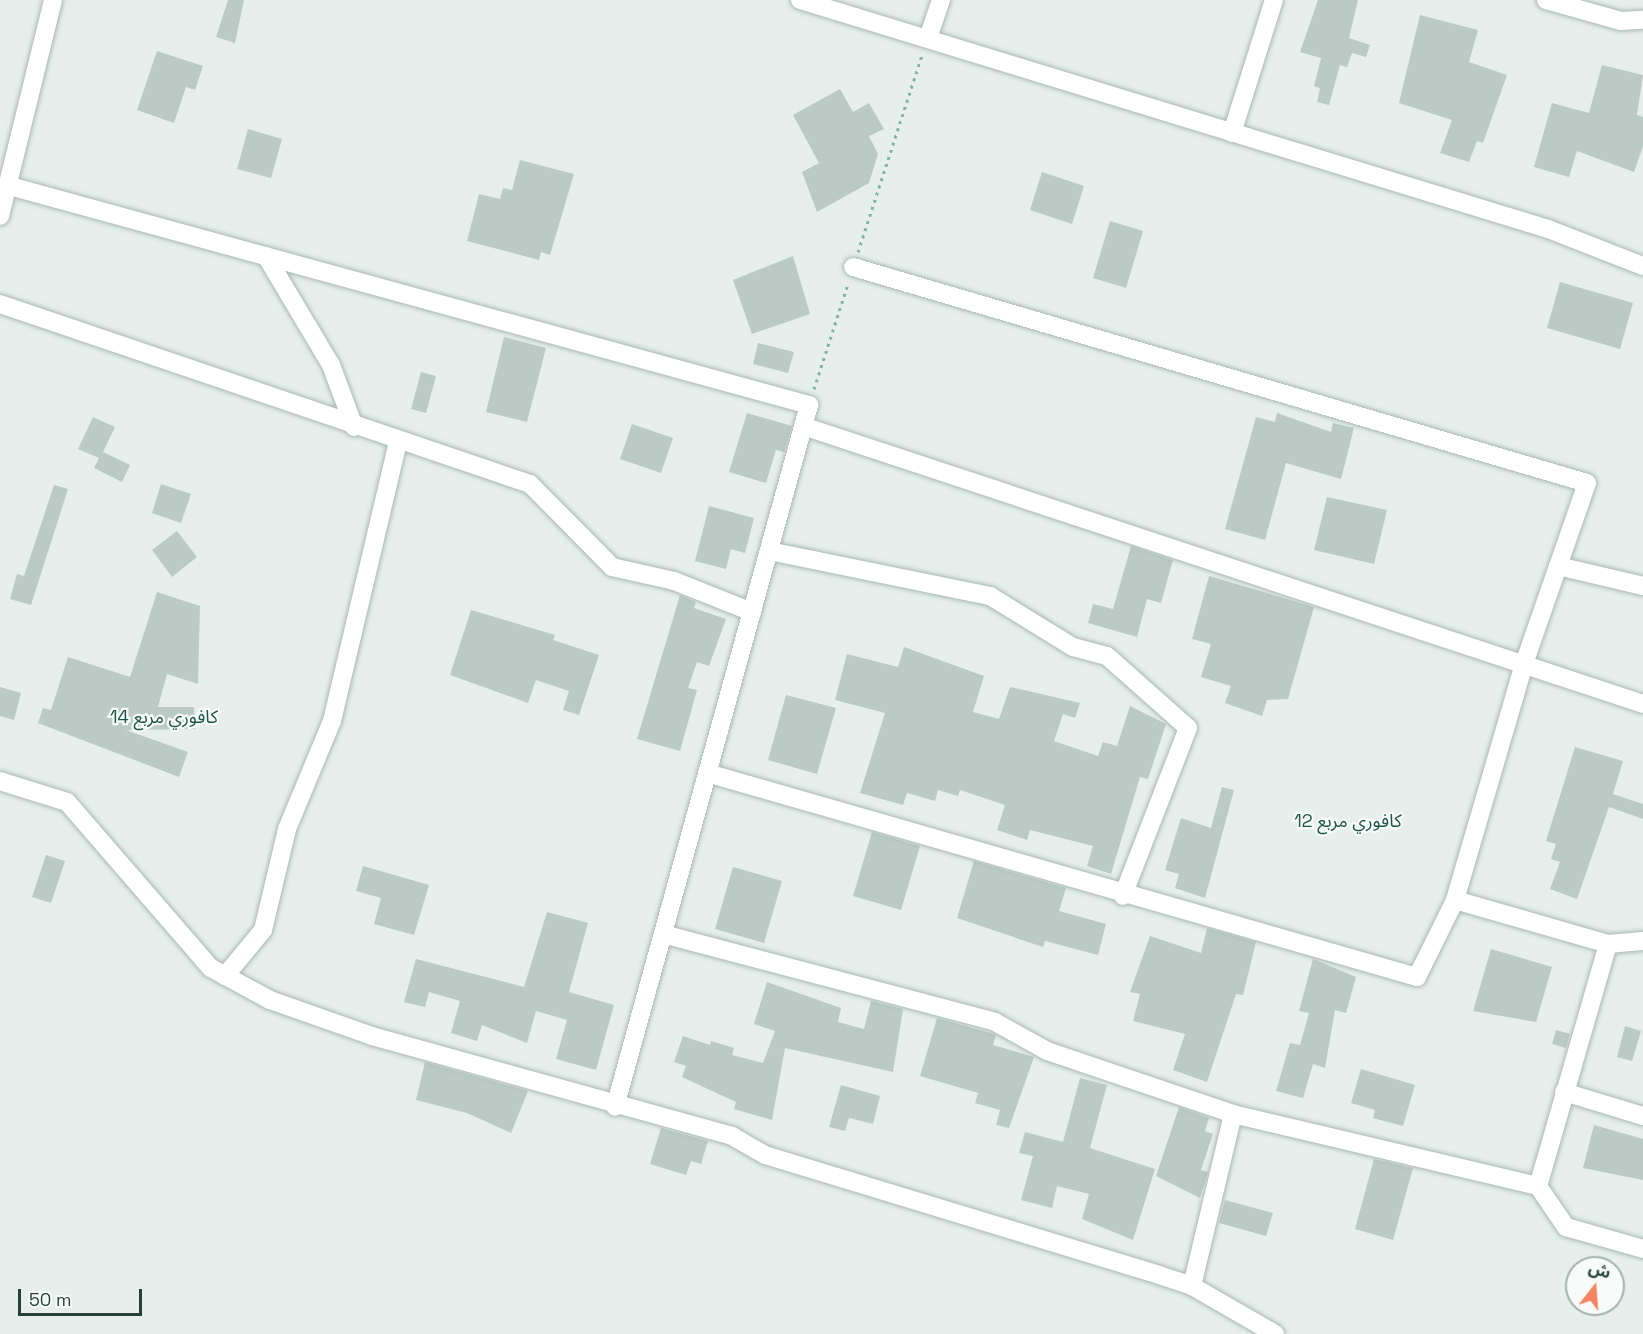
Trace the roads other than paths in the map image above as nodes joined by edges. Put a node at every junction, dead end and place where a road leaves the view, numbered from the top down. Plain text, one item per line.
1 (53, 0) edge
2 (800, 0) edge
3 (941, 0) edge
4 (1274, 0) edge
5 (1546, 0) edge
6 (843, 6) edge
7 (1643, 20) edge
8 (928, 38) junction
9 (1232, 133) junction
10 (9, 150) edge
11 (6, 175) edge
12 (0, 216) edge
13 (266, 256) junction
14 (1643, 266) edge
15 (853, 267) road end
16 (0, 304) edge
17 (803, 426) junction
18 (354, 427) junction
19 (398, 442) junction
20 (769, 551) junction
21 (1558, 566) junction
22 (1643, 586) edge
23 (752, 612) junction
24 (1525, 661) junction
25 (1643, 704) edge
26 (707, 773) junction
27 (0, 781) edge
28 (1123, 896) junction
29 (1455, 900) junction
30 (663, 934) junction
31 (1643, 941) edge
32 (1608, 944) junction
33 (225, 976) junction
34 (1564, 1092) junction
35 (615, 1107) junction
36 (1233, 1114) junction
37 (1643, 1116) edge
38 (1538, 1186) junction
39 (1643, 1249) edge
40 (1192, 1287) junction
41 (1275, 1334) edge

1 - 10 street
2 - 6 street
3 - 8 street
4 - 9 street
5 - 7 street
6 - 8 street
8 - 9 street
9 - 14 street
10 - 11 street
11 - 12 street
11 - 13 street
13 - 17 street
13 - 18 street
15 - 21 street
16 - 18 street
17 - 20 street
17 - 24 street
18 - 19 street
19 - 23 street
19 - 33 street
20 - 23 street
20 - 28 street
21 - 22 street
21 - 24 street
23 - 26 street
24 - 25 street
24 - 29 street
26 - 28 street
26 - 30 street
27 - 33 street
28 - 29 street
29 - 32 street
30 - 35 street
30 - 36 street
31 - 32 street
32 - 34 street
33 - 35 street
34 - 37 street
34 - 38 street
35 - 40 street
36 - 38 street
36 - 40 street
38 - 39 street
40 - 41 street

